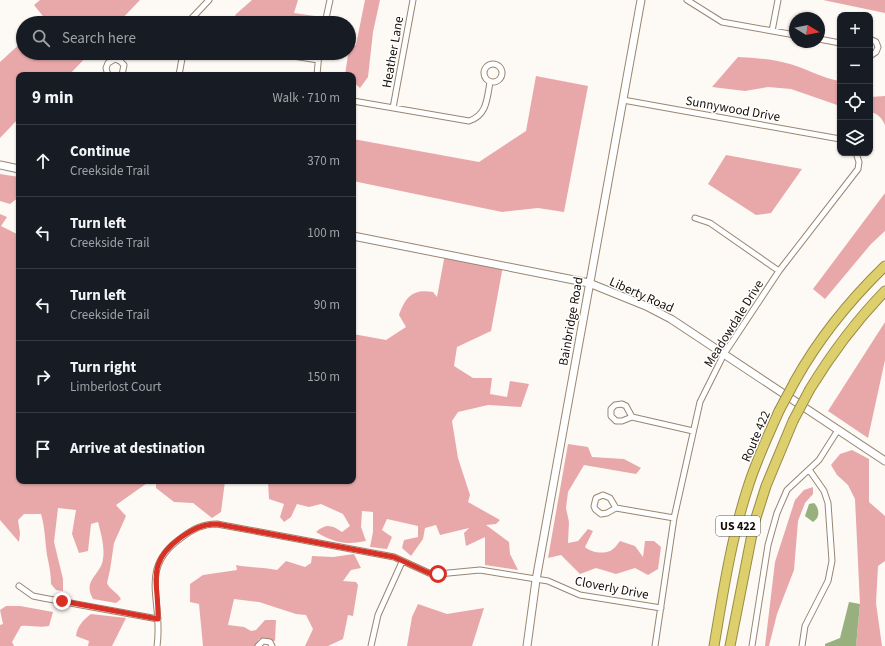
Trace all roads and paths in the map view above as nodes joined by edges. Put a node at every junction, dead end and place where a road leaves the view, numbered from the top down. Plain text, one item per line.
1 (209, 0) edge
2 (330, 0) edge
3 (412, 0) edge
4 (641, 0) edge
5 (687, 0) edge
6 (778, 0) edge
7 (194, 16) edge
8 (327, 16) edge
9 (772, 31) junction
10 (789, 34) edge
11 (825, 40) edge
12 (873, 40) edge
13 (837, 42) edge
14 (873, 54) edge
15 (115, 60) edge
16 (115, 60) edge
17 (182, 60) edge
18 (318, 60) edge
19 (107, 72) edge
20 (123, 72) edge
21 (180, 72) edge
22 (317, 72) edge
23 (490, 82) dead end
24 (623, 100) junction
25 (356, 102) edge
26 (393, 108) junction
27 (837, 138) edge
28 (857, 156) edge
29 (0, 165) edge
30 (16, 168) edge
31 (695, 218) dead end
32 (356, 237) edge
33 (885, 266) edge
34 (779, 271) junction
35 (589, 284) junction
36 (885, 291) edge
37 (724, 354) junction
38 (632, 416) dead end
39 (838, 430) junction
40 (693, 431) junction
41 (884, 459) edge
42 (810, 471) junction
43 (616, 508) junction
44 (674, 518) junction
45 (402, 562) junction
46 (536, 580) junction
47 (19, 586) dead end
48 (661, 608) junction
49 (158, 619) junction
50 (157, 646) edge
51 (258, 646) edge
52 (272, 646) edge
53 (371, 646) edge
54 (527, 646) edge
55 (655, 646) edge
56 (714, 646) edge
57 (730, 646) edge
58 (752, 646) edge
59 (802, 646) edge

1 - 7 street
2 - 8 street
3 - 26 street, Heather Lane
4 - 24 street, Bainbridge Road
5 - 9 street
6 - 9 street
9 - 10 street
11 - 13 street
12 - 14 street
15 - 19 street
16 - 20 street
17 - 21 street
18 - 22 street
23 - 26 street
24 - 27 street, Sunnywood Drive
24 - 35 street, Bainbridge Road
25 - 26 street
28 - 34 street, Meadowdale Drive
29 - 30 street
31 - 34 street
32 - 35 street, Liberty Road
33 - 56 highway, Route 422 / US 422, bridge
34 - 37 street, Meadowdale Drive
35 - 37 street, Liberty Road
35 - 46 street, Bainbridge Road
36 - 57 highway, US 422, bridge
37 - 39 street, Liberty Road
37 - 40 street, Meadowdale Drive
38 - 40 street
39 - 41 street, Liberty Road
39 - 42 street
40 - 44 street, Meadowdale Drive
42 - 58 street
42 - 59 street
43 - 43 street
43 - 44 street
44 - 48 street, Meadowdale Drive
45 - 46 street, Cloverly Drive
45 - 49 street, Cloverly Drive
45 - 53 street
46 - 48 street, Cloverly Drive
46 - 54 street, Bainbridge Road
47 - 49 street
48 - 55 street, Meadowdale Drive
49 - 50 street, Cloverly Drive
51 - 52 street

